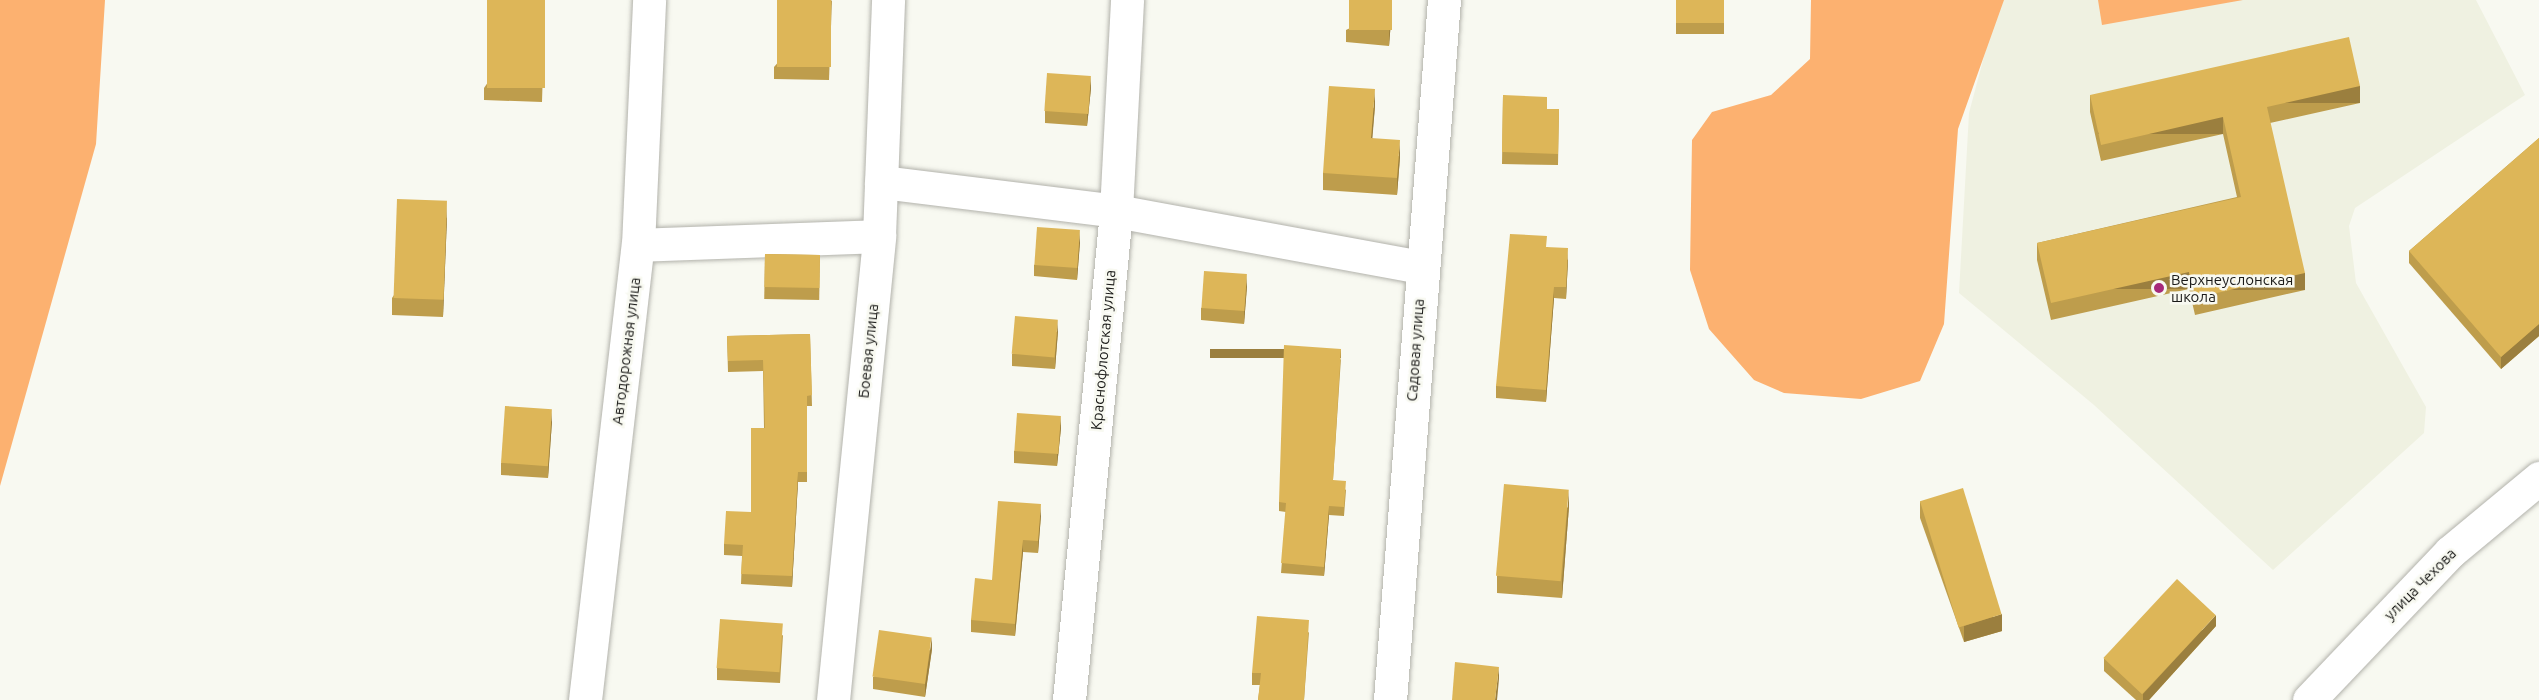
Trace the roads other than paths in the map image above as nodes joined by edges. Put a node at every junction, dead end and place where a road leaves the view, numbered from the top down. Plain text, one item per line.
1 (649, 0) edge
2 (888, 0) edge
3 (1127, 0) edge
4 (1444, 0) edge
5 (881, 182) junction
6 (1116, 211) junction
7 (879, 236) junction
8 (638, 245) junction
9 (1421, 267) junction
10 (2539, 478) edge
11 (585, 700) edge
12 (833, 700) edge
13 (1069, 700) edge
14 (1390, 700) edge
15 (2309, 700) edge

1 - 8 street, Автодорожная улица
2 - 5 street, Боевая улица
3 - 6 street, Краснофлотская улица
4 - 9 street, Садовая улица
5 - 6 street
5 - 7 street, Боевая улица
6 - 9 street
6 - 13 street, Краснофлотская улица
7 - 8 street
7 - 12 street, Боевая улица
8 - 11 street, Автодорожная улица
9 - 14 street, Садовая улица
10 - 15 street, улица Чехова

